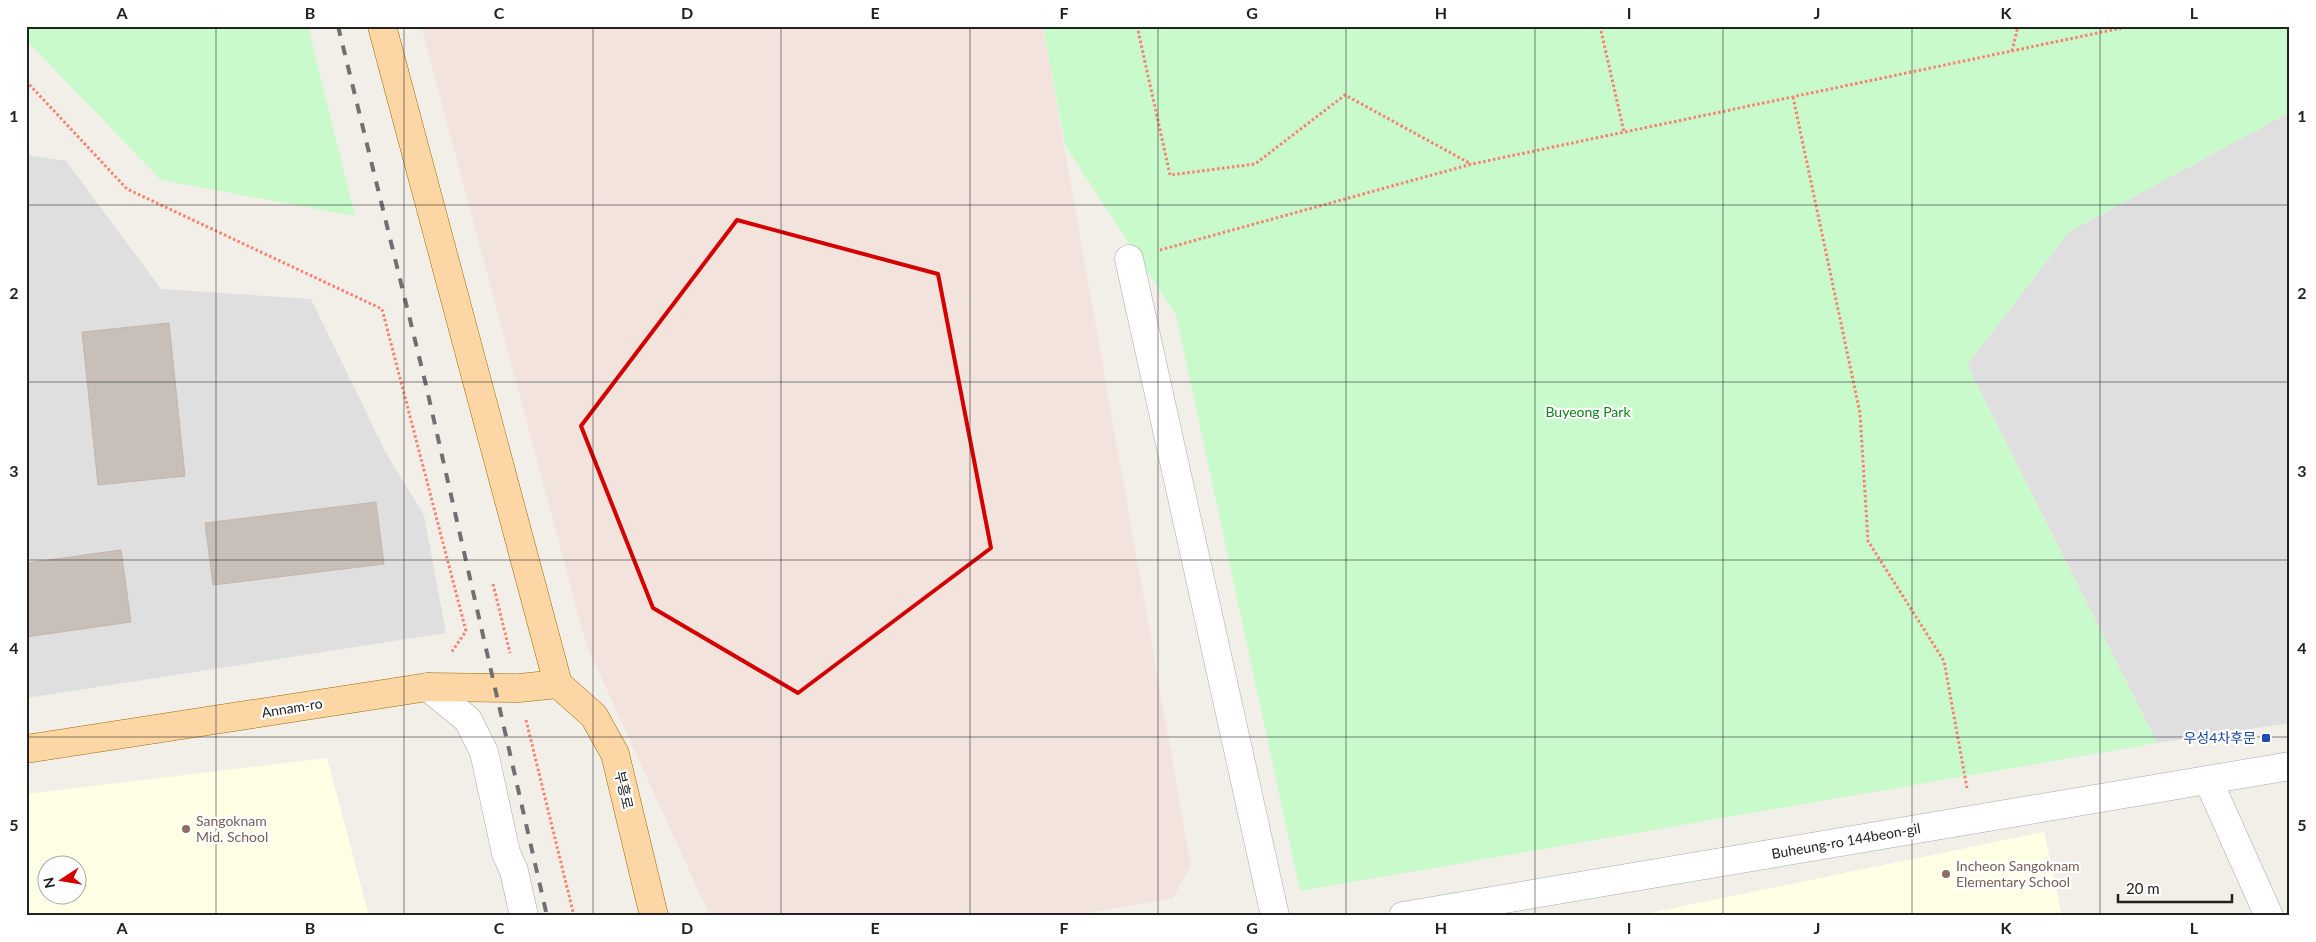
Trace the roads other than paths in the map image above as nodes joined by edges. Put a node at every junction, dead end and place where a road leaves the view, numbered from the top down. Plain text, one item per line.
1 (382, 26) edge
2 (1129, 259) road end
3 (558, 684) junction
4 (428, 687) junction
5 (26, 749) edge
6 (2290, 766) edge
7 (2208, 780) junction
8 (524, 916) edge
9 (654, 916) edge
10 (1275, 916) edge
11 (1403, 916) edge
12 (2270, 916) edge

1 - 3 main road
2 - 10 lane
3 - 4 main road, Annam-ro
3 - 9 main road, 부흥로
4 - 5 main road, Annam-ro
4 - 8 lane
6 - 7 lane, Buheung-ro 144beon-gil
7 - 11 lane, Buheung-ro 144beon-gil
7 - 12 lane

